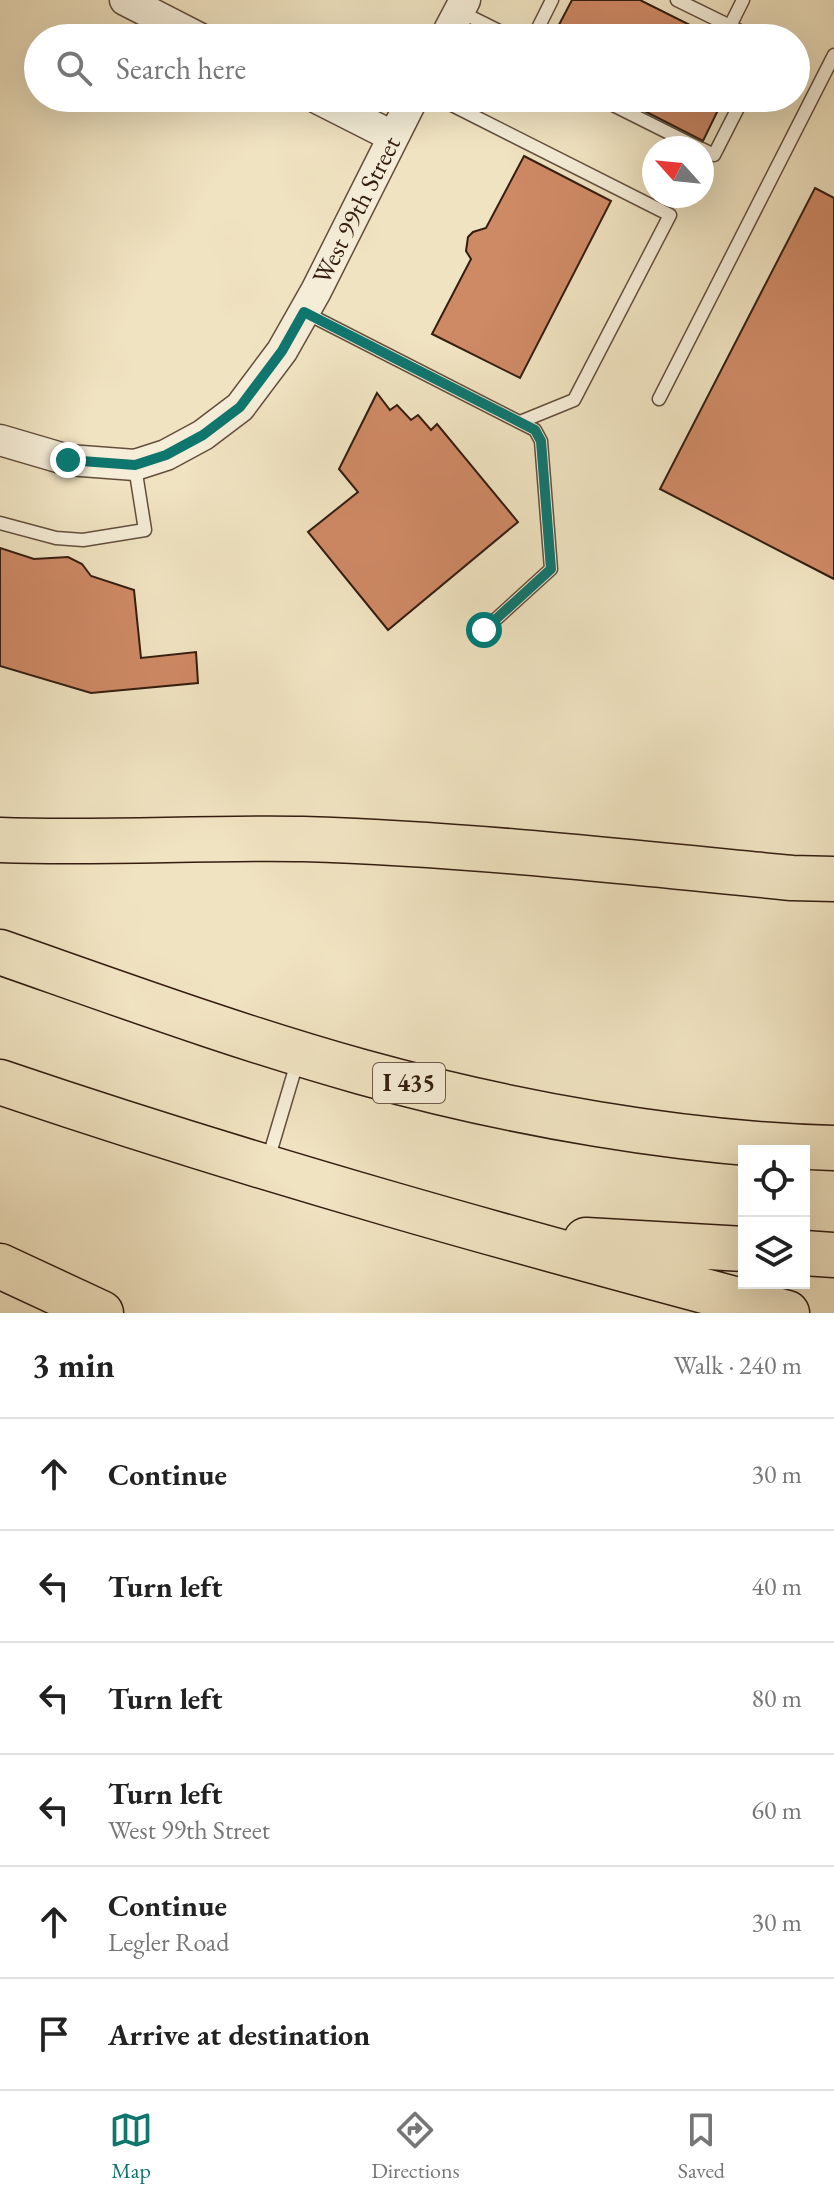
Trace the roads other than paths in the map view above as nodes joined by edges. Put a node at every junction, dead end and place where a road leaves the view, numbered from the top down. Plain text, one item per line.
1 (125, 0) edge
2 (552, 0) edge
3 (677, 0) edge
4 (743, 0) edge
5 (462, 5) edge
6 (172, 24) edge
7 (452, 24) edge
8 (491, 24) edge
9 (540, 24) edge
10 (726, 24) edge
11 (731, 24) edge
12 (834, 55) edge
13 (810, 102) edge
14 (345, 112) edge
15 (405, 112) edge
16 (466, 112) edge
17 (627, 112) edge
18 (736, 112) edge
19 (805, 112) edge
20 (392, 136) junction
21 (675, 136) edge
22 (714, 155) edge
23 (304, 312) junction
24 (659, 399) dead end
25 (520, 422) junction
26 (0, 440) edge
27 (135, 465) junction
28 (0, 523) edge
29 (484, 630) dead end
30 (0, 840) edge
31 (813, 879) edge
32 (834, 887) edge
33 (0, 952) edge
34 (300, 1052) junction
35 (0, 1082) edge
36 (834, 1148) edge
37 (266, 1167) junction
38 (488, 1234) junction
39 (738, 1249) edge
40 (810, 1253) edge
41 (834, 1255) edge
42 (0, 1266) edge
43 (101, 1313) edge
44 (787, 1313) edge

1 - 6 street
2 - 9 lane
3 - 10 lane
4 - 11 lane
5 - 7 street
5 - 8 lane
12 - 13 lane
14 - 20 street
15 - 20 street, West 99th Street
16 - 25 lane
17 - 21 lane
18 - 22 lane
19 - 24 lane
20 - 23 street, West 99th Street
23 - 25 lane
23 - 27 street, West 99th Street
25 - 29 lane
26 - 27 street
27 - 28 lane
30 - 31 highway
31 - 32 highway
33 - 34 highway, I 435
34 - 36 highway, I 435
34 - 37 lane
35 - 37 highway
37 - 38 highway
38 - 39 highway
38 - 44 highway
40 - 41 highway
42 - 43 highway

